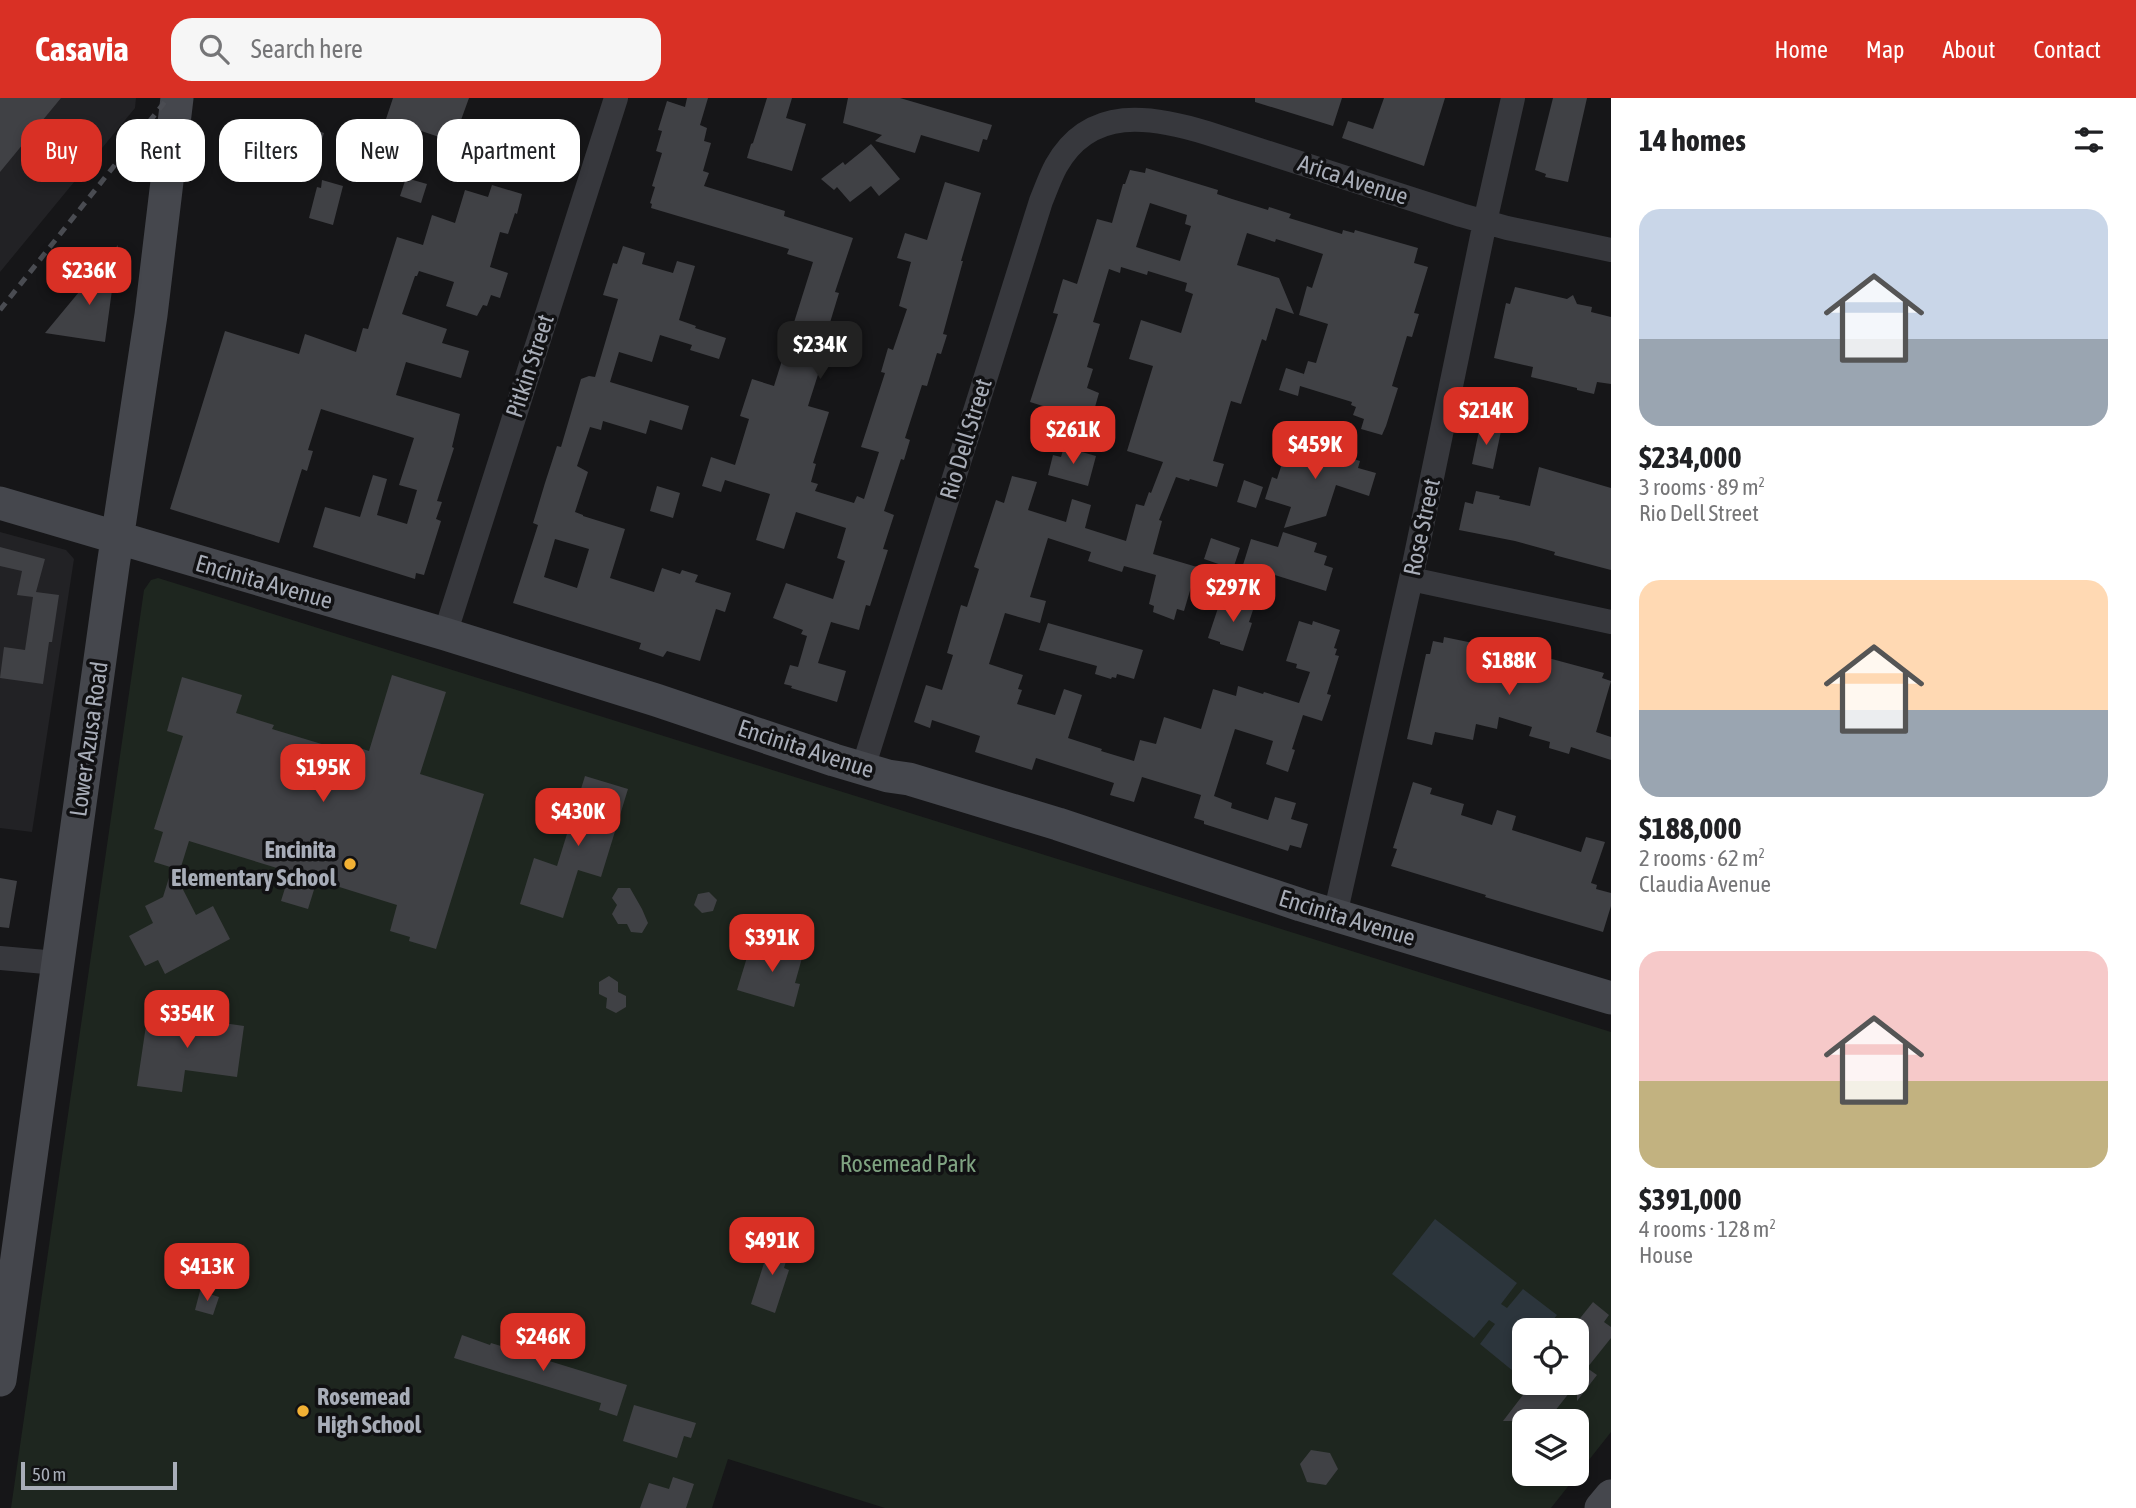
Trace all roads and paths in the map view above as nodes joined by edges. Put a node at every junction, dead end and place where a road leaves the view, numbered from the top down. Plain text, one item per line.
1 (177, 98) edge
2 (615, 98) edge
3 (1513, 98) edge
4 (1096, 127) joint
5 (1485, 222) junction
6 (1611, 250) edge
7 (0, 503) edge
8 (117, 538) junction
9 (1411, 579) junction
10 (1611, 622) edge
11 (445, 634) junction
12 (863, 768) junction
13 (1335, 915) junction
14 (0, 958) edge
15 (57, 963) junction
16 (1611, 998) edge
17 (10, 1229) edge
18 (0, 1380) edge
19 (1611, 1496) edge
20 (1601, 1508) edge

1 - 8 street, Lower Azusa Road
2 - 11 street, Pitkin Street
3 - 5 street, Rose Street
4 - 5 street, Arica Avenue
4 - 12 street, Rio Dell Street
5 - 6 street, Arica Avenue
5 - 9 street, Rose Street
7 - 8 street, Encinita Avenue
8 - 11 street, Encinita Avenue
8 - 15 street, Lower Azusa Road
9 - 10 street
9 - 13 street, Rose Street
11 - 12 street, Encinita Avenue
12 - 13 street, Encinita Avenue
13 - 16 street, Encinita Avenue
14 - 15 street
15 - 17 street, Lower Azusa Road
17 - 18 street, Lower Azusa Road
19 - 20 street

